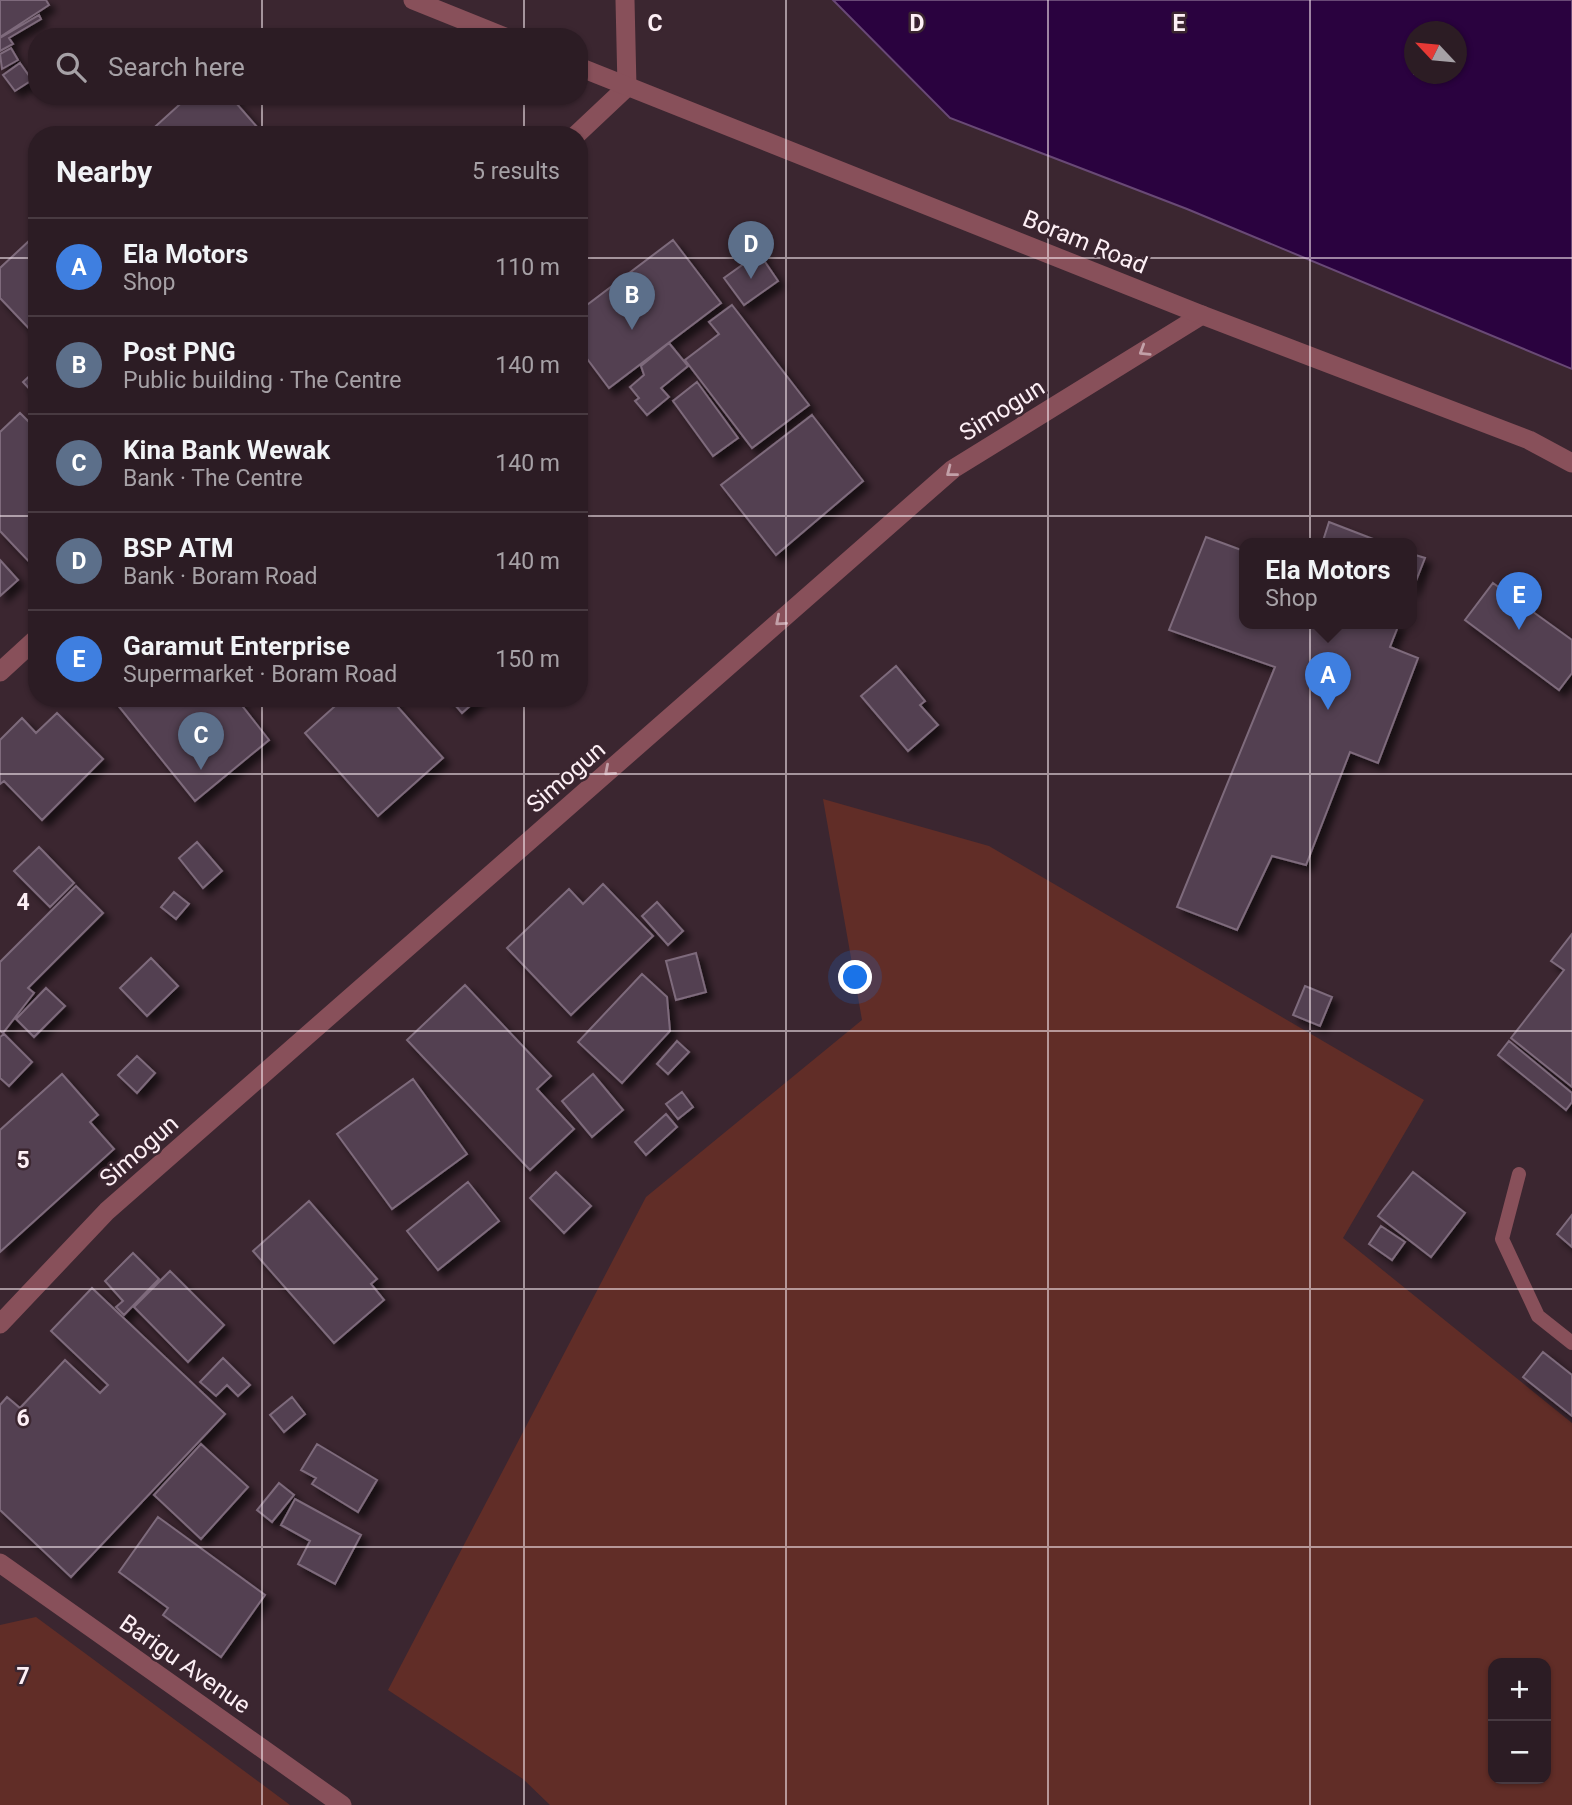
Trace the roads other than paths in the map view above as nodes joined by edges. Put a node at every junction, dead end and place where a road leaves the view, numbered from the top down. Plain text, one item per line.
1 (413, 0) edge
2 (625, 0) edge
3 (483, 28) edge
4 (588, 71) edge
5 (627, 87) junction
6 (586, 126) edge
7 (1202, 315) junction
8 (1572, 463) edge
9 (28, 646) edge
10 (0, 672) edge
11 (1519, 1174) dead end
12 (0, 1324) edge
13 (1572, 1343) edge
14 (0, 1563) edge
15 (342, 1805) edge

1 - 3 street
2 - 5 street
4 - 5 street, Boram Road
5 - 6 street
5 - 7 street, Boram Road
7 - 8 street, Boram Road
7 -> 12 street, Simogun
9 - 10 street
11 - 13 lane
14 - 15 street, Barigu Avenue

